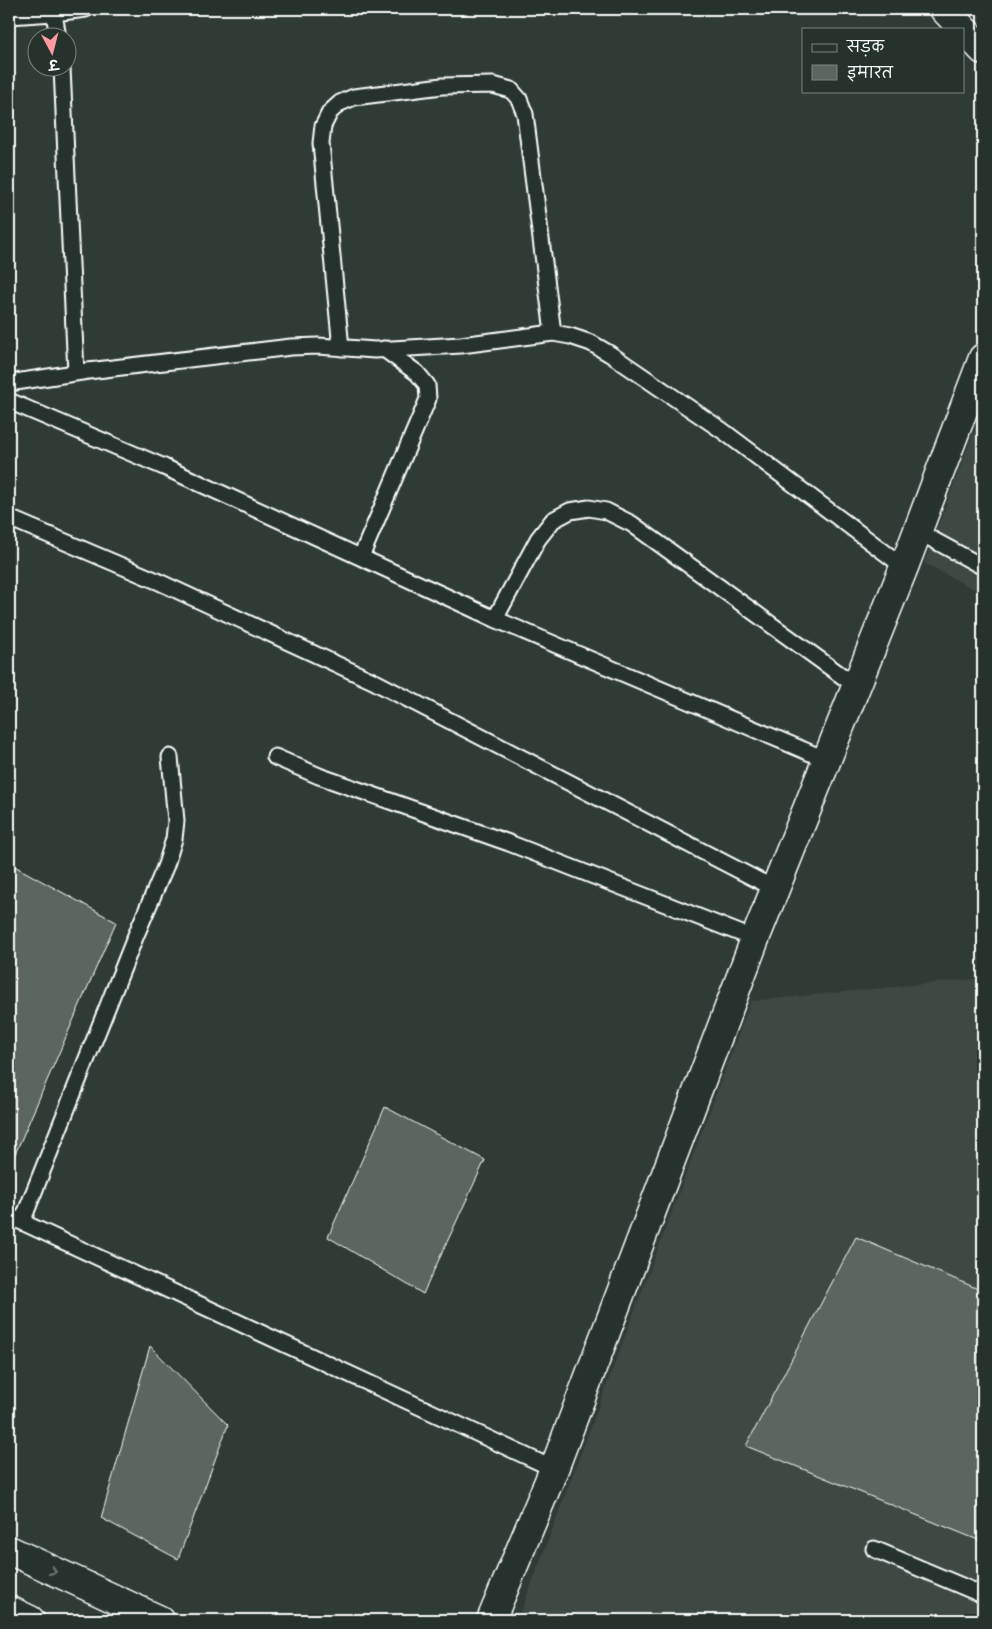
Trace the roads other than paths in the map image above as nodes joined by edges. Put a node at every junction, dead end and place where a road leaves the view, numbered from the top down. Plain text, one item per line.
1 (86, 9) edge
2 (944, 9) edge
3 (54, 13) junction
4 (9, 16) edge
5 (56, 28) edge
6 (962, 28) edge
7 (964, 30) edge
8 (983, 50) edge
9 (62, 78) edge
10 (553, 333) junction
11 (342, 348) junction
12 (384, 349) junction
13 (983, 358) edge
14 (76, 373) junction
15 (9, 383) edge
16 (9, 401) edge
17 (9, 518) edge
18 (917, 531) junction
19 (361, 557) junction
20 (904, 567) junction
21 (983, 567) edge
22 (495, 619) junction
23 (856, 686) junction
24 (170, 757) dead end
25 (275, 757) dead end
26 (827, 760) junction
27 (775, 889) junction
28 (755, 939) junction
29 (15, 1219) edge
30 (554, 1469) junction
31 (9, 1550) edge
32 (874, 1550) dead end
33 (983, 1595) edge
34 (9, 1610) edge
35 (30, 1620) edge
36 (160, 1620) edge
37 (491, 1620) edge

1 - 3 lane
2 - 6 street
3 - 4 lane
3 - 5 lane
7 - 8 street
9 - 14 lane
10 - 11 lane
10 - 12 lane
10 - 20 lane
11 - 12 lane
11 - 14 lane
12 - 19 lane
13 - 18 street
14 - 15 lane
16 - 19 lane
17 - 27 lane
18 - 20 street
18 - 21 lane
19 - 22 lane
20 - 23 street
22 - 23 lane
22 - 26 lane
23 - 26 street
24 - 29 lane
25 - 28 lane
26 - 27 street
27 - 28 street
28 - 30 street
29 - 30 lane
30 - 37 street
31 -> 36 street
32 - 33 lane
34 - 35 street

